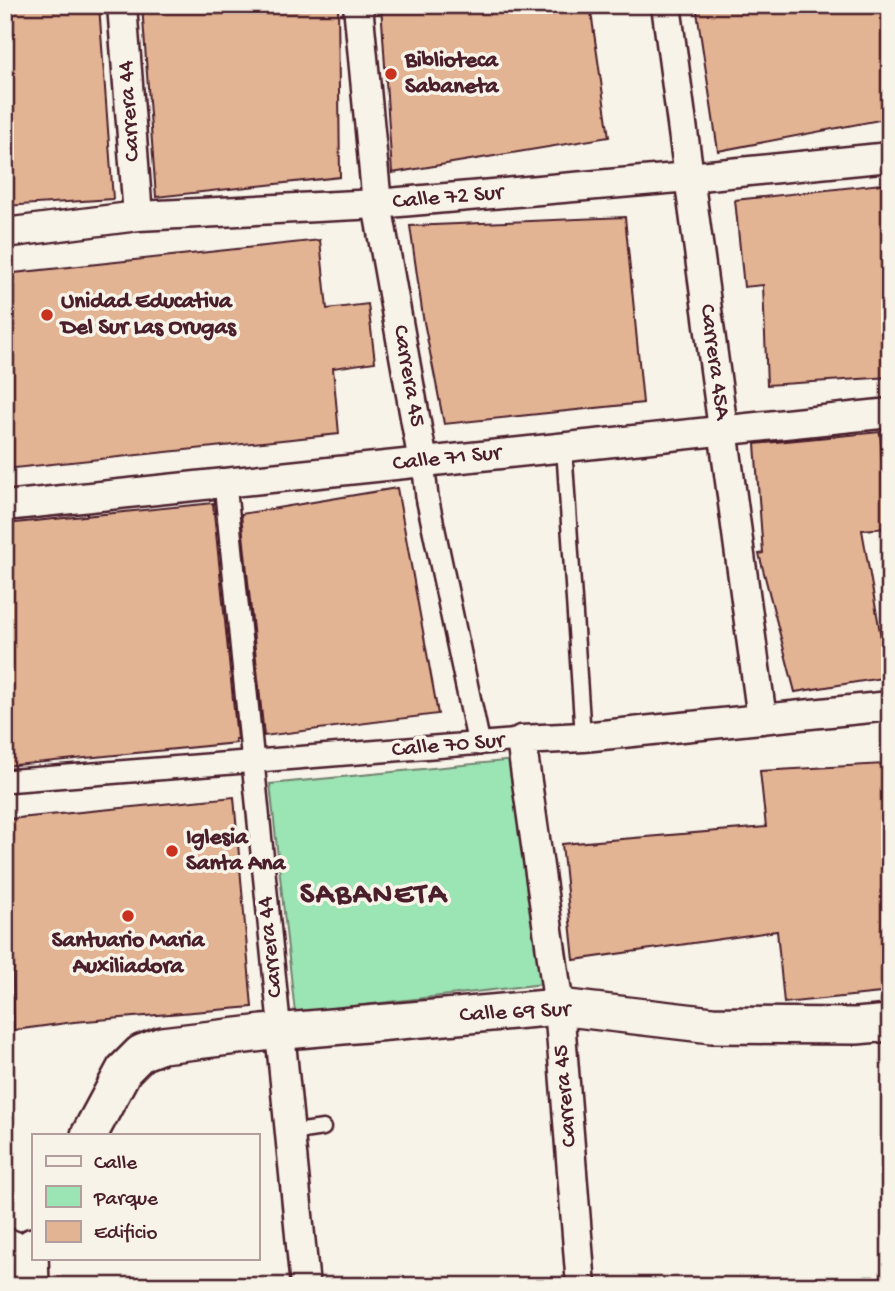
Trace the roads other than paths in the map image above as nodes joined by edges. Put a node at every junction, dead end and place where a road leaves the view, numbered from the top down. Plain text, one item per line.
1 (122, 5) edge
2 (358, 5) edge
3 (666, 5) edge
4 (890, 157) edge
5 (689, 177) junction
6 (377, 204) junction
7 (138, 216) junction
8 (5, 233) edge
9 (890, 413) edge
10 (723, 431) junction
11 (564, 447) junction
12 (423, 462) junction
13 (225, 483) junction
14 (5, 506) edge
15 (890, 706) edge
16 (762, 719) junction
17 (583, 737) junction
18 (521, 740) junction
19 (479, 744) junction
20 (253, 762) junction
21 (5, 781) edge
22 (559, 1007) junction
23 (890, 1023) edge
24 (280, 1032) junction
25 (323, 1128) dead end
26 (289, 1133) junction
27 (90, 1134) edge
28 (305, 1286) edge
29 (581, 1286) edge

1 - 7 street, Carrera 44
2 - 6 street, Carrera 45
3 - 5 street, Carrera 45A
4 - 5 street, Calle 72 Sur
5 - 6 street, Calle 72 Sur
5 - 10 street, Carrera 45A
6 - 7 street, Calle 72 Sur
6 - 12 street, Carrera 45
7 - 8 street, Calle 72 Sur
9 - 10 street, Calle 71 Sur
10 - 11 street, Calle 71 Sur
10 - 16 street, Carrera 45A
11 - 12 street, Calle 71 Sur
11 - 17 lane
12 - 13 street, Calle 71 Sur
12 - 19 street, Carrera 45
13 - 14 street, Calle 71 Sur
13 - 20 street, Carrera 44
15 - 16 street, Calle 70 Sur
16 - 17 street, Calle 70 Sur
17 - 18 street, Calle 70 Sur
18 - 19 street, Calle 70 Sur
18 - 22 street, Carrera 45
19 - 20 street, Calle 70 Sur
20 - 21 street, Calle 70 Sur
20 - 24 street, Carrera 44
22 - 23 street, Calle 69 Sur
22 - 24 street, Calle 69 Sur
22 - 29 street, Carrera 45
24 - 26 street, Carrera 44
24 - 27 street, Calle 69 Sur
25 - 26 lane
26 - 28 street, Carrera 44

